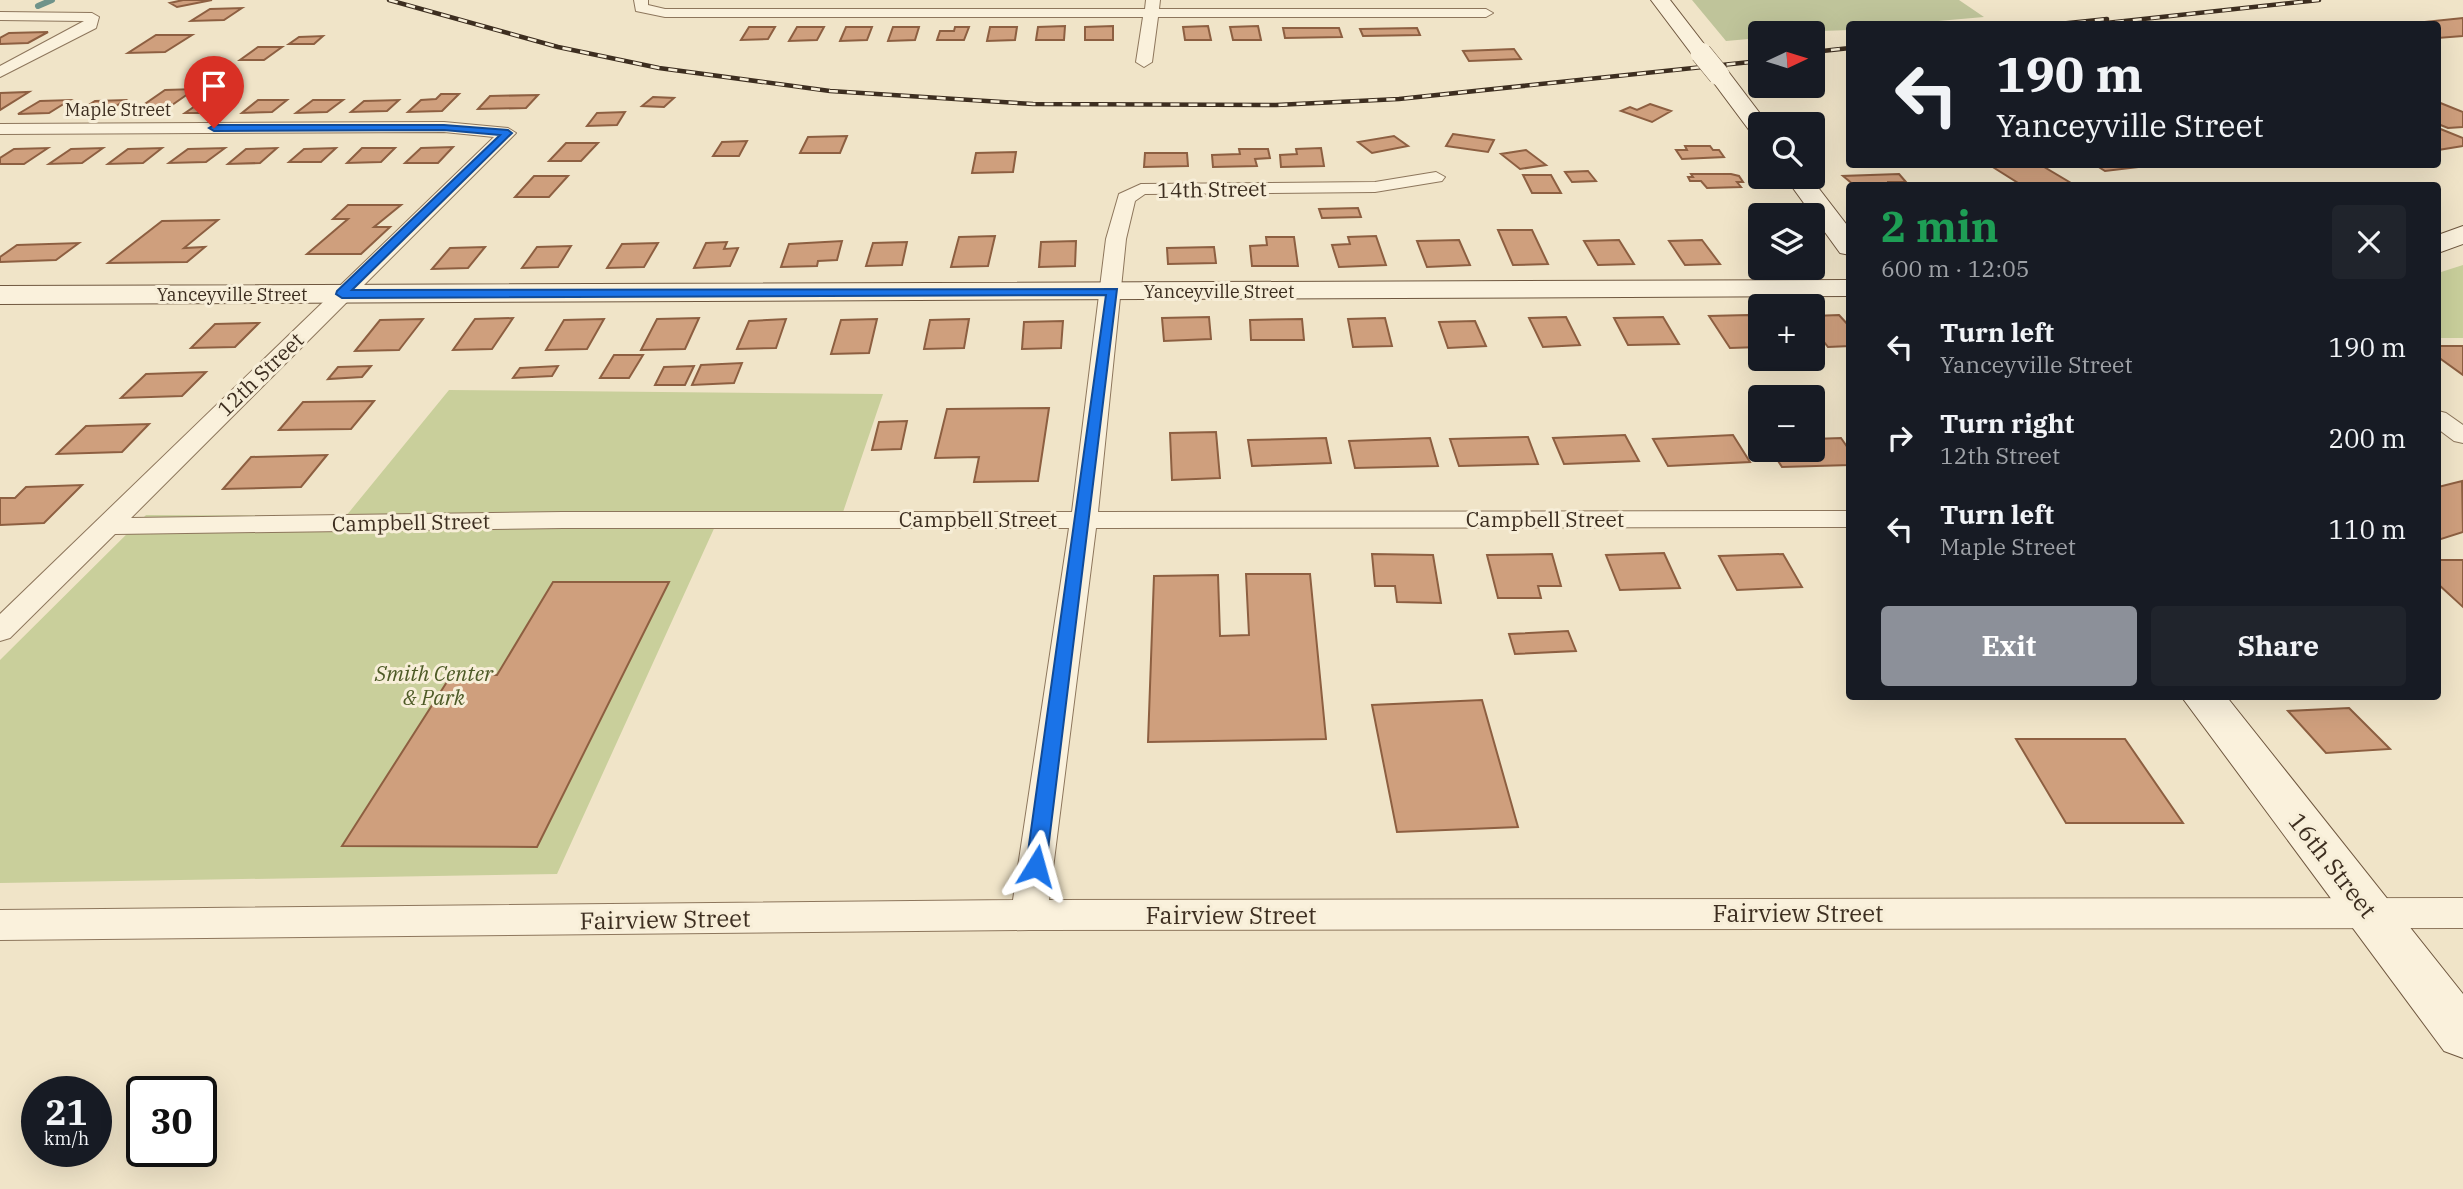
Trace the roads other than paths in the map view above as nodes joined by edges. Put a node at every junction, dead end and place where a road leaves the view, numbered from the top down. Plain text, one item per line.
1 (1660, 0) edge
2 (644, 5) edge
3 (1152, 7) edge
4 (1486, 13) dead end
5 (0, 16) edge
6 (1144, 62) dead end
7 (0, 72) edge
8 (1748, 113) edge
9 (0, 129) edge
10 (488, 131) joint
11 (1436, 177) dead end
12 (1806, 189) edge
13 (2463, 234) edge
14 (1846, 242) edge
15 (2441, 244) edge
16 (1846, 289) edge
17 (1112, 291) junction
18 (342, 294) junction
19 (0, 295) edge
20 (2441, 420) edge
21 (2463, 436) edge
22 (1084, 519) junction
23 (1846, 519) edge
24 (106, 526) junction
25 (0, 631) edge
26 (2205, 700) edge
27 (2369, 912) junction
28 (2463, 914) edge
29 (1029, 915) junction
30 (0, 925) edge
31 (2463, 1034) edge

1 - 8 main road, bridge
2 - 3 street
3 - 4 street
3 - 6 street
5 - 7 street
9 - 10 street, Maple Street
10 - 18 street, 12th Street
11 - 17 street, 14th Street
12 - 14 main road
13 - 15 main road
16 - 17 main road, Yanceyville Street
17 - 18 main road, Yanceyville Street
17 - 22 street, 14th Street
18 - 19 main road, Yanceyville Street
18 - 24 street, 12th Street
20 - 21 street
22 - 23 street, Campbell Street
22 - 24 street, Campbell Street
22 - 29 street, 14th Street
24 - 25 street, 12th Street
26 - 27 main road, 16th Street
27 - 28 street, Fairview Street
27 - 29 street, Fairview Street
27 - 31 main road, 16th Street
29 - 30 street, Fairview Street

